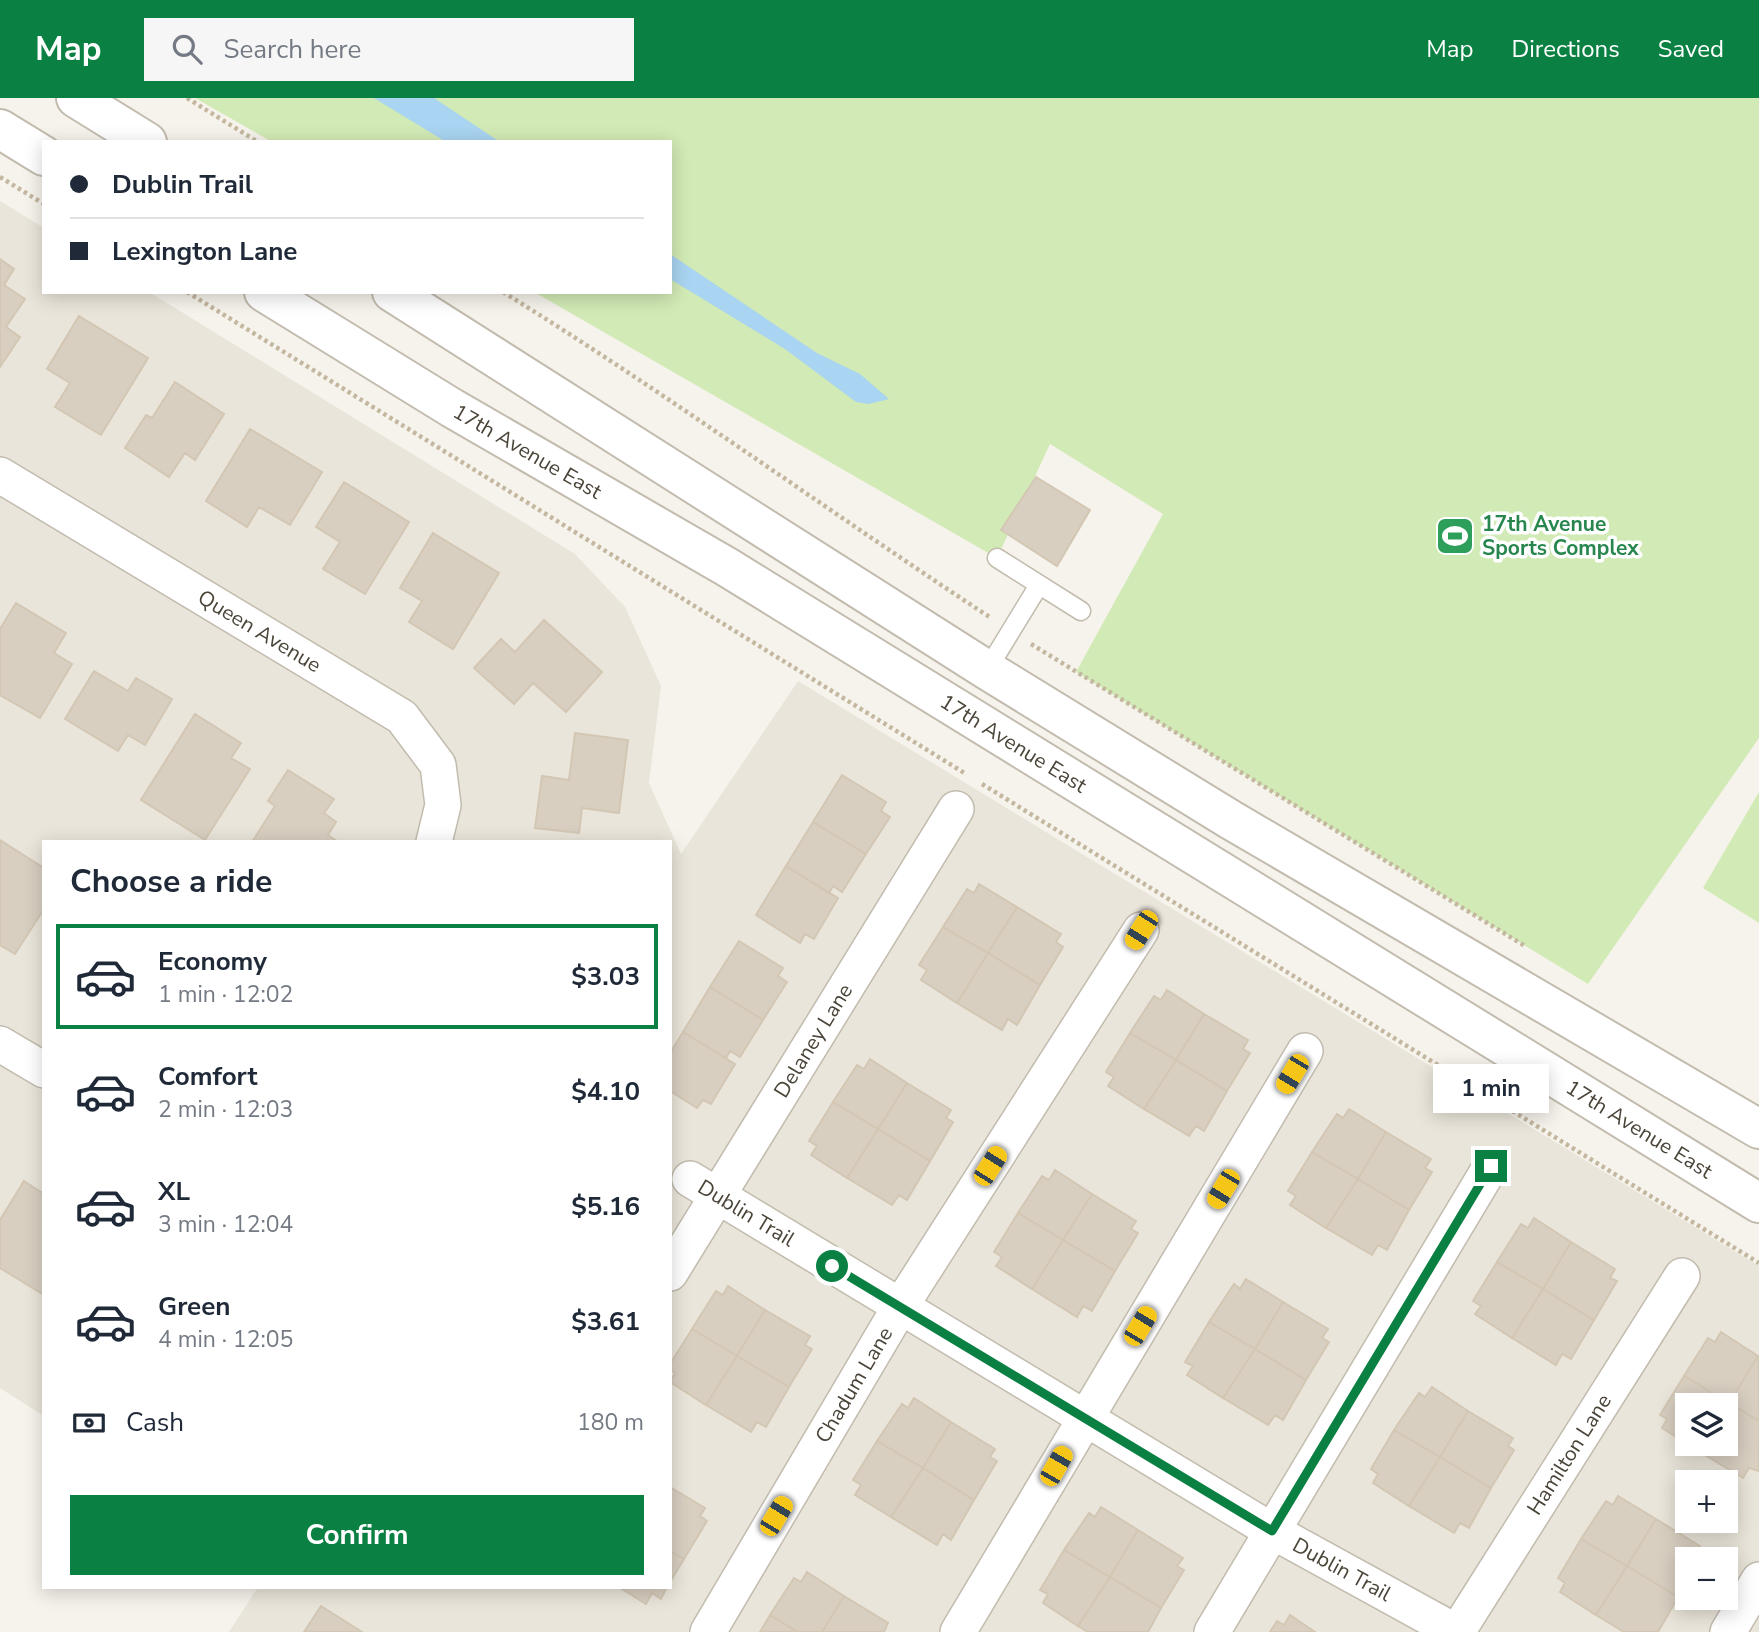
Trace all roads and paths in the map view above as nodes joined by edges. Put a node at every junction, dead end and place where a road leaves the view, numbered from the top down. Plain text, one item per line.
1 (76, 98) edge
2 (187, 98) edge
3 (0, 130) edge
4 (144, 140) edge
5 (255, 140) edge
6 (42, 155) edge
7 (0, 177) edge
8 (42, 203) edge
9 (267, 294) edge
10 (394, 294) edge
11 (506, 294) edge
12 (0, 475) edge
13 (996, 558) dead end
14 (1039, 585) junction
15 (1081, 611) dead end
16 (1010, 631) junction
17 (987, 670) junction
18 (956, 809) dead end
19 (434, 840) edge
20 (1141, 930) dead end
21 (1529, 948) dead end
22 (0, 1044) edge
23 (1306, 1051) dead end
24 (42, 1069) edge
25 (1759, 1129) edge
26 (1491, 1166) dead end
27 (704, 1188) junction
28 (1759, 1203) edge
29 (672, 1268) edge
30 (1682, 1276) dead end
31 (900, 1307) junction
32 (1084, 1418) junction
33 (1272, 1531) junction
34 (1759, 1580) edge
35 (708, 1632) edge
36 (958, 1632) edge
37 (1212, 1632) edge
38 (1456, 1632) edge
39 (1728, 1632) edge

1 - 4 street
2 - 5 path
3 - 6 street
7 - 8 path
9 - 28 street, 17th Avenue East
10 - 17 street
11 - 16 path
12 - 19 street, Queen Avenue
13 - 14 lane
14 - 15 lane
14 - 16 lane
16 - 17 lane
16 - 21 path
17 - 25 street
18 - 27 street, Delaney Lane
20 - 31 street, Chadum Lane
22 - 24 street
23 - 32 street
26 - 33 street
27 - 29 street, Delaney Lane
27 - 31 street, Dublin Trail
30 - 38 street, Hamilton Lane
31 - 32 street, Dublin Trail
31 - 35 street, Chadum Lane
32 - 33 street, Dublin Trail
32 - 36 street
33 - 37 street
33 - 38 street, Dublin Trail
34 - 39 street

